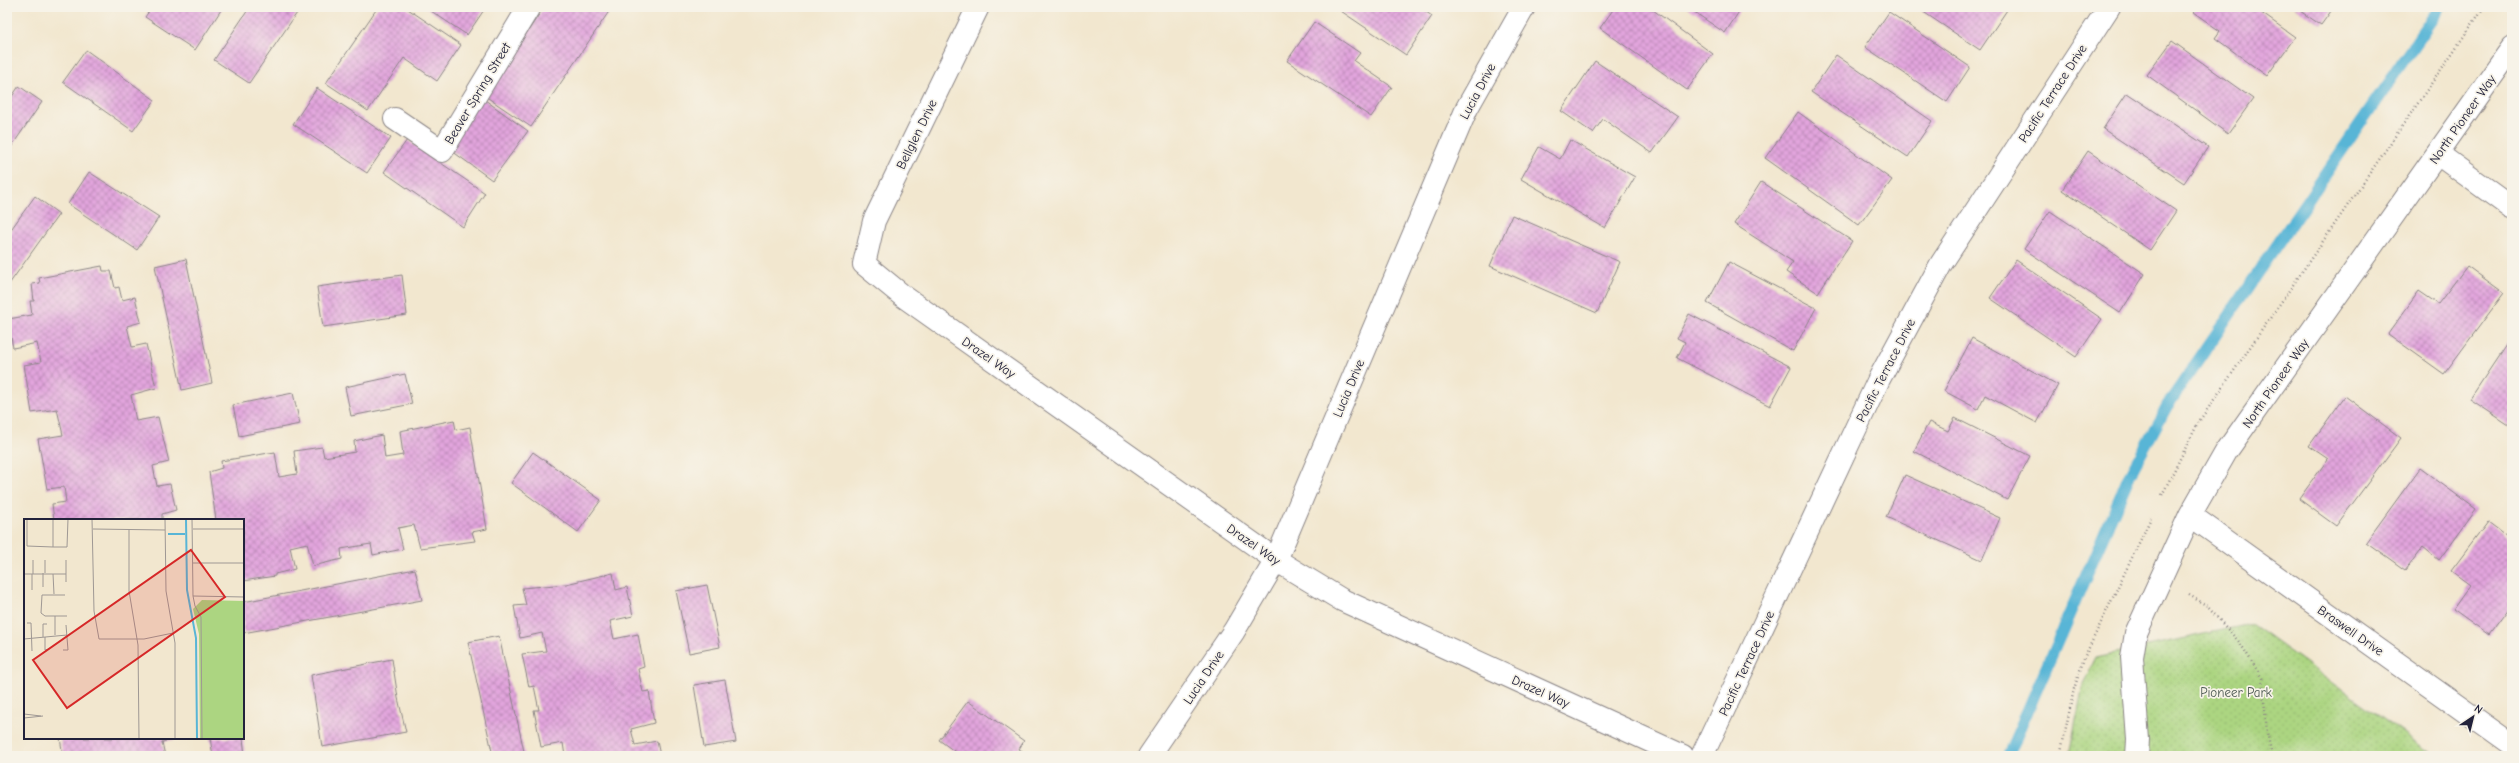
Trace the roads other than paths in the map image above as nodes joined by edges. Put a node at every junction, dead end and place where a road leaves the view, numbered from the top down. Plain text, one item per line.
1 (529, 7) edge
2 (978, 7) edge
3 (1524, 7) edge
4 (2109, 7) edge
5 (2512, 48) edge
6 (396, 120) dead end
7 (2438, 154) junction
8 (2512, 208) edge
9 (864, 264) joint
10 (2190, 515) junction
11 (1276, 560) junction
12 (2512, 745) edge
13 (1149, 756) edge
14 (1683, 756) edge
15 (1702, 756) edge
16 (2137, 756) edge

1 - 6 street, Beaver Spring Street
2 - 9 street, Bellglen Drive
3 - 11 street, Lucia Drive
4 - 15 street, Pacific Terrace Drive
5 - 7 street, North Pioneer Way
7 - 8 street
7 - 10 street, North Pioneer Way
9 - 11 street, Drazel Way
10 - 12 street, Braswell Drive
10 - 16 street, North Pioneer Way
11 - 13 street, Lucia Drive
11 - 14 street, Drazel Way

